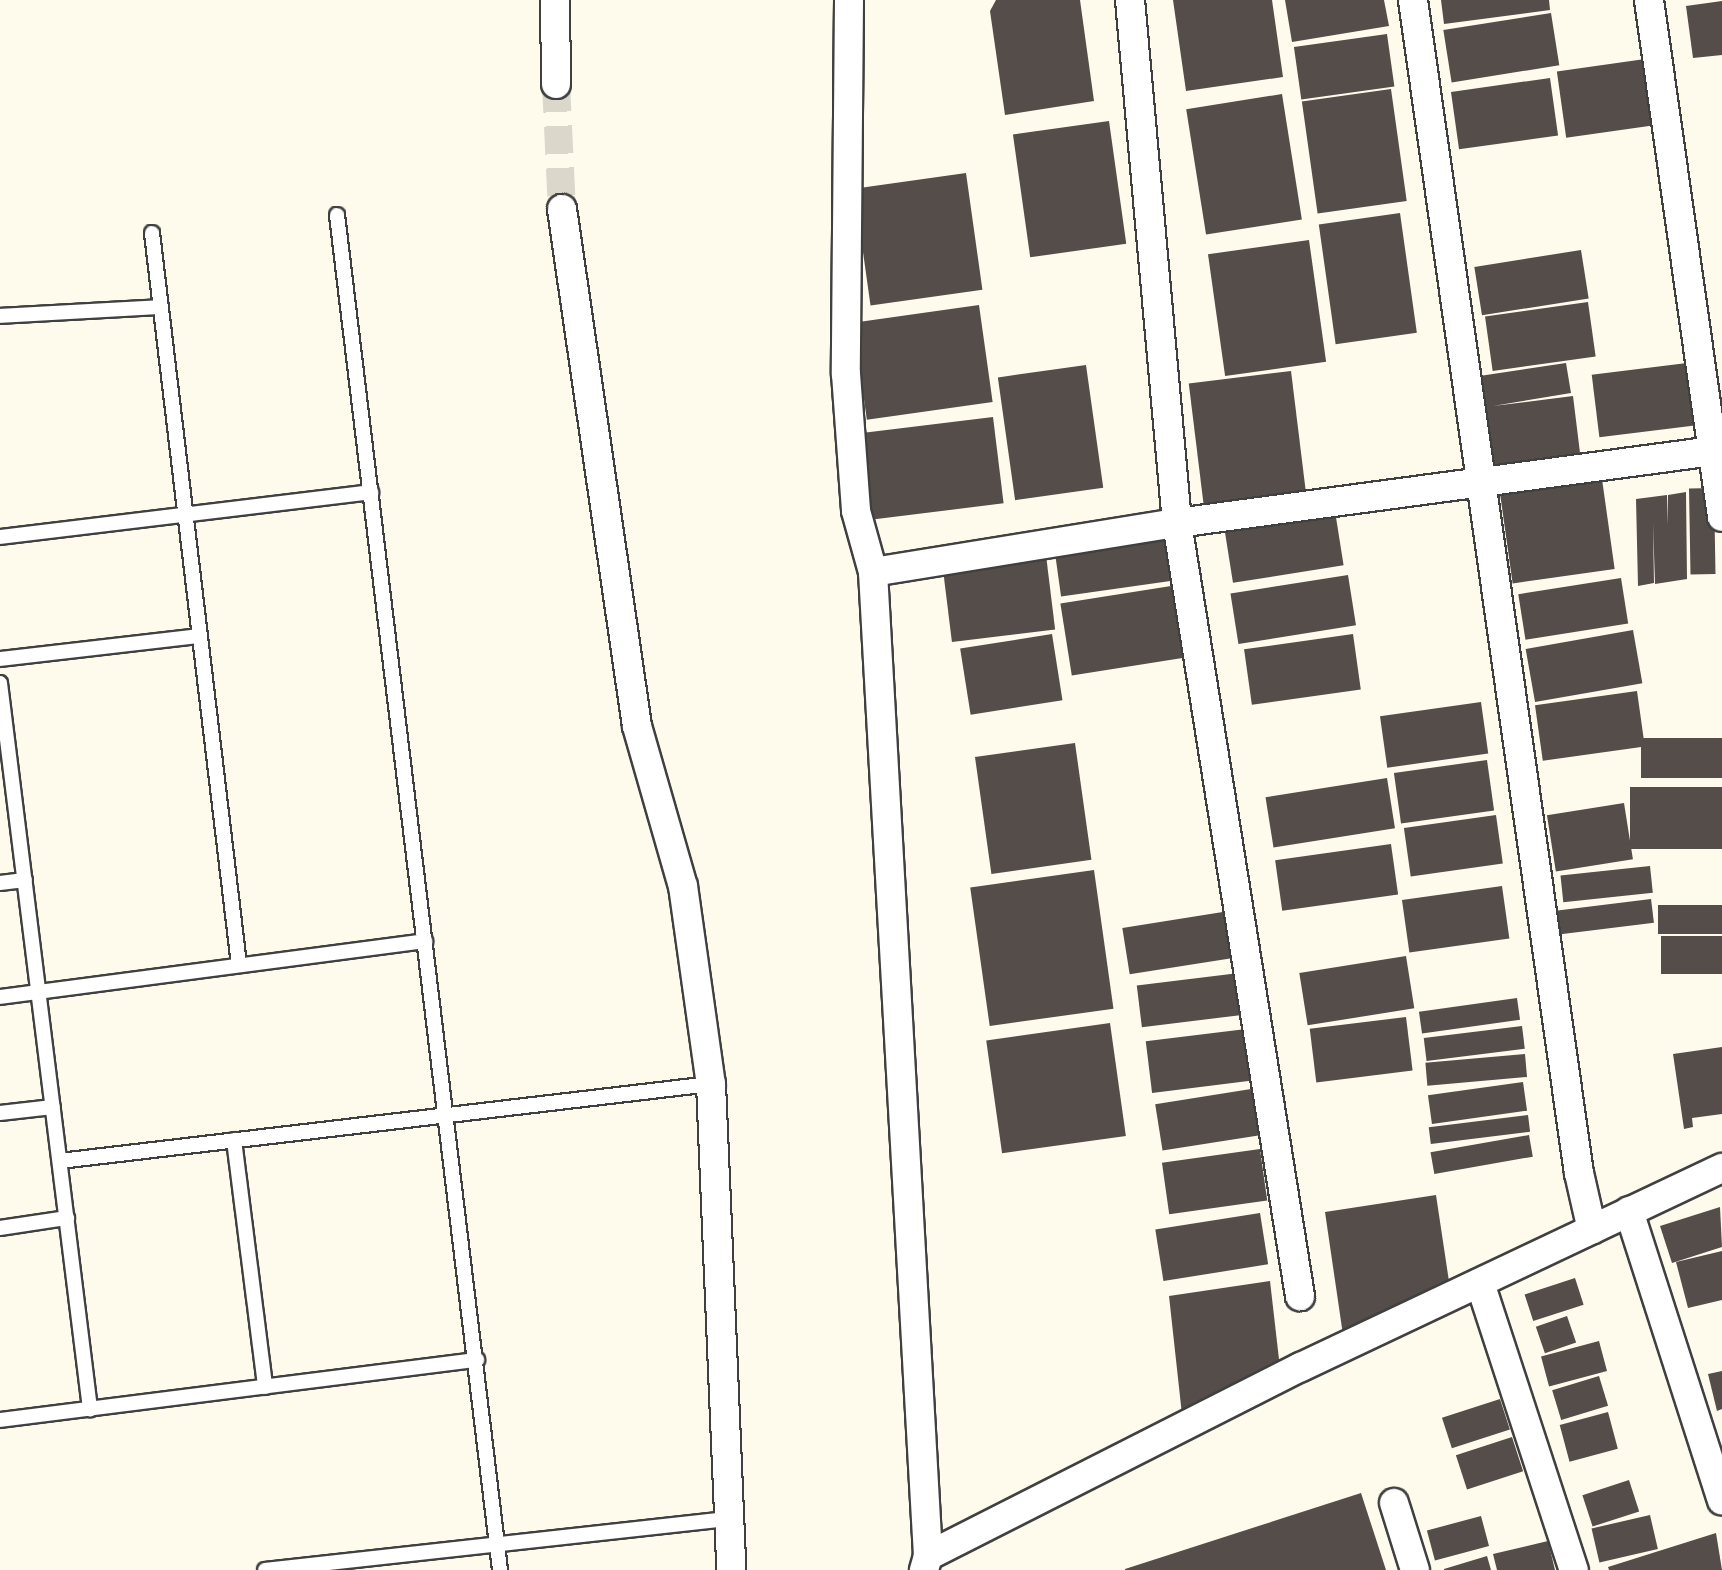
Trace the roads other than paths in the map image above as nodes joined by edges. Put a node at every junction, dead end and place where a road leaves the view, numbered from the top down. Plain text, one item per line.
1 (555, 0) edge
2 (849, 0) edge
3 (1130, 0) edge
4 (1413, 0) edge
5 (1649, 0) edge
6 (556, 84) tunnel mouth
7 (562, 209) tunnel mouth
8 (337, 215) dead end
9 (152, 233) dead end
10 (161, 307) junction
11 (0, 316) edge
12 (1713, 451) junction
13 (1482, 484) junction
14 (371, 492) junction
15 (186, 515) junction
16 (1722, 517) edge
17 (1177, 523) junction
18 (0, 537) edge
19 (873, 572) junction
20 (200, 636) junction
21 (0, 659) edge
22 (0, 683) edge
23 (4, 756) edge
24 (25, 880) junction
25 (0, 883) edge
26 (425, 941) junction
27 (239, 965) junction
28 (38, 992) junction
29 (0, 997) edge
30 (711, 1084) junction
31 (53, 1107) junction
32 (0, 1113) edge
33 (447, 1115) junction
34 (234, 1140) junction
35 (60, 1161) junction
36 (1722, 1168) edge
37 (1629, 1211) junction
38 (67, 1218) junction
39 (0, 1228) edge
40 (1592, 1230) junction
41 (1480, 1283) junction
42 (1300, 1296) dead end
43 (477, 1360) junction
44 (265, 1387) junction
45 (90, 1409) junction
46 (0, 1420) edge
47 (1722, 1500) edge
48 (1394, 1503) dead end
49 (729, 1519) junction
50 (499, 1544) junction
51 (926, 1563) edge
52 (307, 1568) edge
53 (265, 1570) edge
54 (500, 1570) edge
55 (731, 1570) edge
56 (1415, 1570) edge
57 (1574, 1570) edge

1 - 6 street
2 - 19 street
3 - 17 street
4 - 13 street
5 - 12 street
7 - 30 street
8 - 14 lane
9 - 10 lane
10 - 11 lane
10 - 15 lane
12 - 13 street
12 - 16 street
13 - 17 street
13 - 40 street
14 - 15 lane
14 - 26 lane
15 - 18 lane
15 - 20 lane
17 - 19 street
17 - 42 street
19 - 51 street
20 - 21 lane
20 - 27 lane
22 - 23 lane
23 - 24 lane
24 - 25 lane
24 - 28 lane
26 - 27 lane
26 - 33 lane
27 - 28 lane
28 - 29 lane
28 - 31 lane
30 - 33 lane
30 - 49 street
31 - 32 lane
31 - 35 lane
33 - 34 lane
33 - 43 lane
34 - 35 lane
34 - 44 lane
35 - 38 lane
36 - 37 street
37 - 40 street
37 - 47 street
38 - 39 lane
38 - 45 lane
40 - 41 street
41 - 51 street
41 - 57 street
43 - 44 lane
43 - 50 lane
44 - 45 lane
45 - 46 lane
48 - 56 street
49 - 50 lane
49 - 55 street
50 - 52 lane
50 - 54 lane
52 - 53 lane

